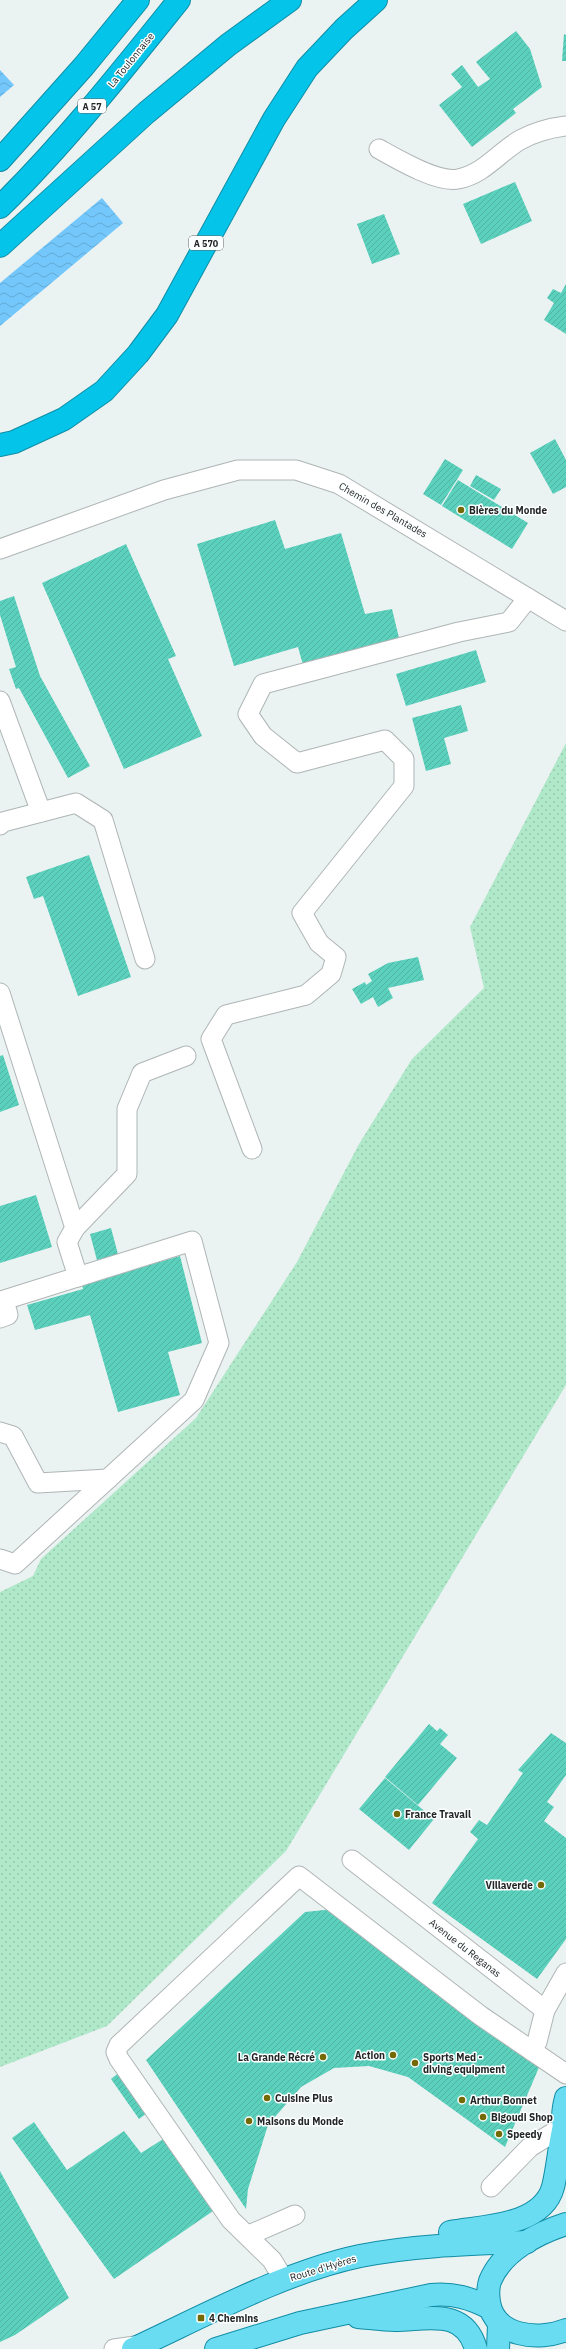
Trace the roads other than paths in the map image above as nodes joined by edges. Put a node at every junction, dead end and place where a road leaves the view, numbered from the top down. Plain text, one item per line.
1 (138, 0) edge
2 (179, 0) edge
3 (290, 0) edge
4 (376, 0) edge
5 (566, 126) edge
6 (379, 148) dead end
7 (0, 160) edge
8 (0, 207) edge
9 (0, 246) edge
10 (0, 445) edge
11 (0, 549) edge
12 (528, 598) junction
13 (566, 621) edge
14 (0, 701) edge
15 (41, 812) junction
16 (0, 825) edge
17 (145, 959) dead end
18 (0, 993) edge
19 (186, 1056) dead end
20 (252, 1149) dead end
21 (75, 1228) junction
22 (78, 1277) junction
23 (0, 1318) edge
24 (0, 1432) edge
25 (108, 1479) junction
26 (0, 1559) edge
27 (352, 1860) dead end
28 (566, 1972) edge
29 (545, 2010) junction
30 (532, 2051) junction
31 (566, 2074) edge
32 (566, 2098) edge
33 (565, 2129) edge
34 (491, 2187) dead end
35 (295, 2215) dead end
36 (566, 2224) edge
37 (249, 2235) junction
38 (527, 2242) junction
39 (361, 2256) junction
40 (284, 2280) junction
41 (331, 2316) junction
42 (495, 2316) junction
43 (563, 2331) edge
44 (137, 2347) edge
45 (114, 2349) edge
46 (216, 2349) edge
47 (476, 2349) edge
48 (498, 2349) edge
49 (543, 2349) edge

1 - 7 highway
2 - 8 highway, La Toulonnaise / A 57
3 - 9 highway
4 - 10 highway, A 570
5 - 6 street
11 - 12 street, Chemin des Plantades
12 - 13 street, Chemin des Plantades
12 - 20 street
14 - 15 street
15 - 16 street
15 - 17 street
18 - 21 street
19 - 21 street
21 - 22 street
22 - 23 street
22 - 25 street
24 - 25 street
25 - 26 street
27 - 29 street, Avenue du Reganas
28 - 29 street
29 - 30 street
30 - 31 street
30 - 37 street
32 - 33 main road
33 - 34 street
33 - 39 main road
35 - 37 street
36 - 38 main road
37 - 40 street
38 - 39 main road, Route d'Hyères
38 - 42 main road
39 - 40 main road, Route d'Hyères
40 - 44 main road, Route d'Hyères
41 - 42 main road
41 - 46 main road
41 - 47 main road
42 - 43 main road
42 - 48 main road
43 - 49 main road
44 - 45 street

